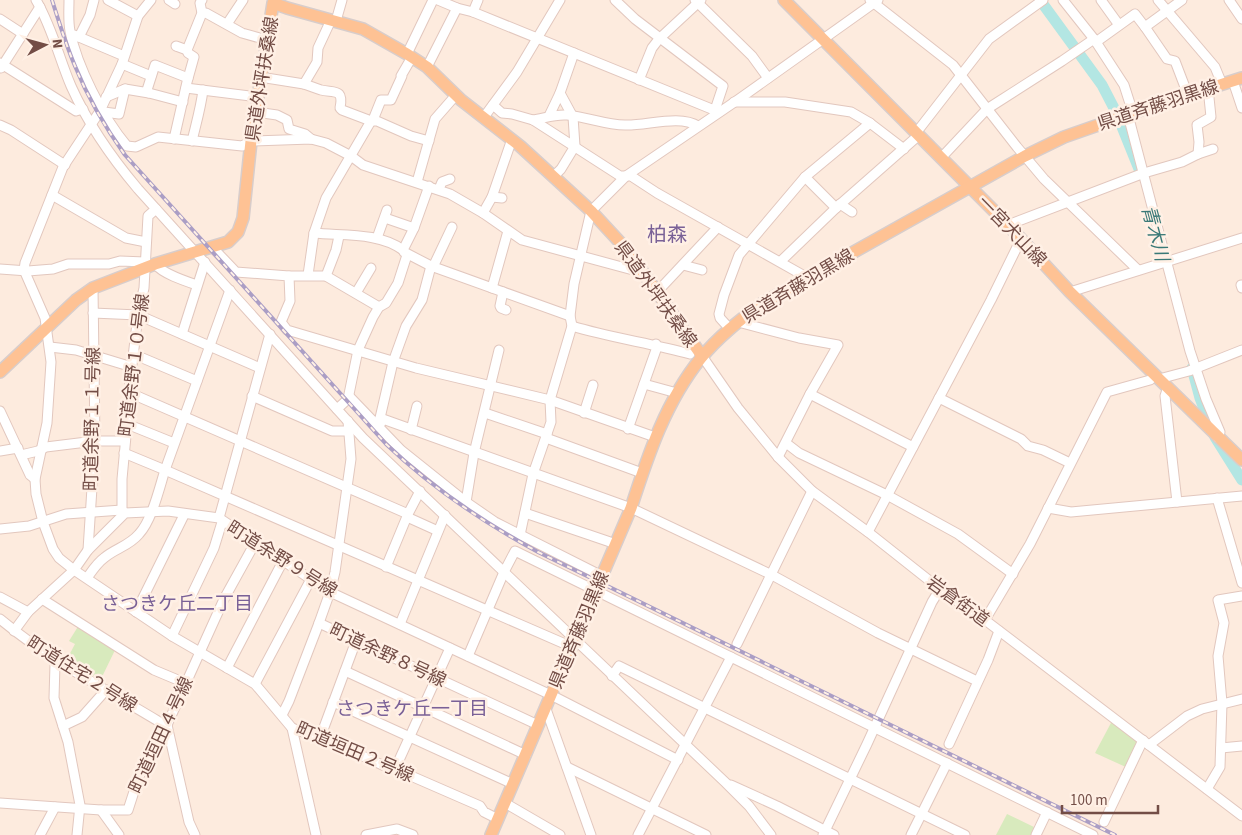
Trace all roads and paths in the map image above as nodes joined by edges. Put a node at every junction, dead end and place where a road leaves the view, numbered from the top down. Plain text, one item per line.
1 (69, 0) edge
2 (94, 0) edge
3 (108, 0) edge
4 (151, 0) edge
5 (202, 0) edge
6 (243, 0) edge
7 (342, 0) edge
8 (433, 0) edge
9 (438, 0) edge
10 (478, 0) edge
11 (615, 0) edge
12 (784, 0) edge
13 (1043, 0) edge
14 (1063, 0) edge
15 (1101, 0) edge
16 (1158, 0) edge
17 (1229, 0) edge
18 (271, 1) edge
19 (558, 1) edge
20 (698, 1) edge
21 (874, 1) edge
22 (1178, 1) edge
23 (38, 4) edge
24 (457, 8) junction
25 (1167, 11) junction
26 (473, 12) junction
27 (202, 13) junction
28 (138, 16) junction
29 (1242, 18) edge
30 (0, 19) edge
31 (334, 20) junction
32 (227, 24) junction
33 (1120, 25) junction
34 (1145, 27) junction
35 (23, 34) junction
36 (75, 35) junction
37 (537, 39) junction
38 (659, 39) junction
39 (822, 39) junction
40 (267, 40) junction
41 (1095, 40) junction
42 (176, 46) dead end
43 (187, 50) junction
44 (574, 53) junction
45 (410, 55) junction
46 (123, 60) junction
47 (1, 65) edge
48 (427, 67) junction
49 (960, 75) junction
50 (151, 76) junction
51 (260, 77) junction
52 (188, 78) junction
53 (768, 78) junction
54 (639, 80) junction
55 (1232, 81) edge
56 (304, 84) junction
57 (186, 88) junction
58 (1208, 88) junction
59 (125, 89) junction
60 (203, 90) junction
61 (149, 93) junction
62 (560, 93) junction
63 (456, 95) junction
64 (1188, 95) junction
65 (106, 97) junction
66 (258, 97) junction
67 (183, 102) junction
68 (734, 102) junction
69 (1242, 105) edge
70 (493, 106) junction
71 (83, 109) junction
72 (103, 109) junction
73 (988, 109) junction
74 (717, 111) junction
75 (256, 112) junction
76 (1131, 114) junction
77 (549, 116) junction
78 (484, 117) junction
79 (573, 117) junction
80 (372, 120) junction
81 (533, 120) junction
82 (870, 123) junction
83 (91, 124) junction
84 (0, 125) edge
85 (698, 126) junction
86 (918, 134) junction
87 (174, 139) junction
88 (311, 139) junction
89 (512, 139) junction
90 (192, 141) junction
91 (252, 141) junction
92 (429, 141) junction
93 (575, 146) junction
94 (904, 149) junction
95 (1213, 149) dead end
96 (1198, 154) junction
97 (351, 156) junction
98 (1026, 156) junction
99 (941, 158) junction
100 (64, 166) junction
101 (1144, 173) junction
102 (554, 176) junction
103 (626, 176) junction
104 (805, 177) junction
105 (450, 179) dead end
106 (417, 182) junction
107 (429, 186) junction
108 (970, 187) junction
109 (438, 189) junction
110 (52, 195) junction
111 (492, 196) junction
112 (502, 198) dead end
113 (1068, 201) junction
114 (838, 206) junction
115 (156, 209) junction
116 (591, 211) junction
117 (852, 212) dead end
118 (483, 214) junction
119 (1008, 225) junction
120 (452, 227) dead end
121 (718, 227) junction
122 (414, 228) junction
123 (508, 231) junction
124 (314, 233) junction
125 (339, 236) junction
126 (376, 238) junction
127 (1242, 238) edge
128 (1021, 239) junction
129 (146, 242) junction
130 (748, 244) junction
131 (212, 247) junction
132 (195, 252) junction
133 (405, 252) junction
134 (582, 256) junction
135 (781, 261) junction
136 (205, 262) junction
137 (1168, 262) junction
138 (148, 264) junction
139 (683, 265) junction
140 (432, 266) junction
141 (371, 268) dead end
142 (0, 269) edge
143 (24, 270) junction
144 (702, 270) dead end
145 (1138, 270) junction
146 (644, 273) junction
147 (308, 275) junction
148 (289, 276) junction
149 (326, 276) junction
150 (808, 278) junction
151 (197, 285) junction
152 (93, 288) junction
153 (492, 288) junction
154 (230, 290) junction
155 (503, 292) junction
156 (657, 292) junction
157 (1070, 292) junction
158 (356, 293) junction
159 (379, 307) junction
160 (506, 310) dead end
161 (93, 313) junction
162 (138, 315) junction
163 (570, 316) junction
164 (572, 326) junction
165 (734, 326) junction
166 (47, 327) junction
167 (182, 334) junction
168 (270, 334) junction
169 (656, 344) junction
170 (210, 346) junction
171 (50, 347) junction
172 (358, 350) junction
173 (499, 350) dead end
174 (1242, 350) edge
175 (133, 354) junction
176 (690, 354) dead end
177 (94, 355) junction
178 (702, 356) junction
179 (393, 362) junction
180 (132, 367) junction
181 (260, 368) junction
182 (1195, 368) junction
183 (0, 372) edge
184 (1161, 380) junction
185 (197, 381) junction
186 (644, 384) junction
187 (594, 385) dead end
188 (490, 387) junction
189 (130, 393) junction
190 (677, 393) junction
191 (810, 394) junction
192 (252, 396) junction
193 (349, 396) junction
194 (939, 398) junction
195 (550, 400) junction
196 (417, 406) dead end
197 (337, 409) junction
198 (0, 412) edge
199 (485, 413) junction
200 (584, 413) junction
201 (184, 417) junction
202 (348, 421) junction
203 (378, 423) junction
204 (127, 424) junction
205 (628, 429) junction
206 (411, 430) junction
207 (349, 431) junction
208 (547, 436) junction
209 (656, 437) junction
210 (1218, 438) junction
211 (95, 441) junction
212 (125, 441) junction
213 (240, 441) junction
214 (174, 443) junction
215 (786, 443) junction
216 (913, 447) junction
217 (42, 448) junction
218 (0, 451) edge
219 (19, 452) junction
220 (124, 453) junction
221 (474, 453) junction
222 (778, 457) junction
223 (1242, 460) edge
224 (1070, 463) junction
225 (166, 470) junction
226 (642, 473) junction
227 (534, 474) junction
228 (35, 479) junction
229 (347, 487) junction
230 (420, 491) junction
231 (812, 491) junction
232 (887, 495) junction
233 (224, 496) junction
234 (1242, 496) edge
235 (1217, 498) junction
236 (466, 502) junction
237 (1177, 502) junction
238 (631, 508) junction
239 (1048, 508) junction
240 (151, 510) junction
241 (90, 512) junction
242 (123, 512) junction
243 (525, 512) junction
244 (184, 515) junction
245 (445, 515) junction
246 (407, 516) junction
247 (221, 520) junction
248 (43, 522) junction
249 (0, 529) edge
250 (438, 531) junction
251 (868, 532) junction
252 (520, 535) junction
253 (255, 543) junction
254 (616, 544) junction
255 (338, 546) junction
256 (88, 550) junction
257 (283, 561) junction
258 (386, 566) junction
259 (74, 570) junction
260 (504, 572) junction
261 (1013, 574) junction
262 (772, 575) junction
263 (602, 576) junction
264 (87, 578) junction
265 (311, 579) junction
266 (418, 579) junction
267 (1242, 583) edge
268 (940, 589) junction
269 (596, 591) junction
270 (330, 592) junction
271 (1242, 596) edge
272 (0, 597) edge
273 (42, 599) junction
274 (488, 611) junction
275 (28, 612) junction
276 (136, 612) junction
277 (0, 619) edge
278 (985, 620) junction
279 (319, 623) junction
280 (400, 624) junction
281 (14, 631) junction
282 (998, 631) junction
283 (172, 636) junction
284 (356, 641) junction
285 (573, 644) junction
286 (737, 644) dead end
287 (450, 648) junction
288 (910, 649) junction
289 (199, 653) junction
290 (468, 656) junction
291 (731, 657) junction
292 (57, 660) junction
293 (226, 668) junction
294 (345, 671) junction
295 (612, 676) junction
296 (436, 678) junction
297 (977, 682) junction
298 (185, 683) junction
299 (255, 684) junction
300 (106, 690) junction
301 (551, 695) junction
302 (1242, 699) edge
303 (334, 702) junction
304 (1222, 703) junction
305 (423, 707) junction
306 (704, 708) junction
307 (546, 709) junction
308 (282, 715) junction
309 (166, 725) junction
310 (538, 725) junction
311 (63, 726) junction
312 (874, 727) junction
313 (292, 728) junction
314 (410, 737) junction
315 (320, 738) junction
316 (1146, 742) junction
317 (949, 744) dead end
318 (685, 746) junction
319 (1242, 746) edge
320 (1221, 748) junction
321 (526, 754) junction
322 (678, 760) junction
323 (947, 763) junction
324 (567, 767) junction
325 (395, 768) junction
326 (849, 778) junction
327 (726, 783) junction
328 (513, 784) junction
329 (1207, 789) junction
330 (505, 803) junction
331 (0, 804) edge
332 (55, 807) junction
333 (79, 808) junction
334 (652, 809) junction
335 (101, 810) junction
336 (1047, 812) junction
337 (922, 815) junction
338 (1242, 816) edge
339 (498, 819) junction
340 (1104, 822) dead end
341 (824, 832) edge
342 (383, 833) edge
343 (40, 835) edge
344 (77, 835) edge
345 (119, 835) edge
346 (194, 835) edge
347 (316, 835) edge
348 (366, 835) edge
349 (413, 835) edge
350 (492, 835) edge
351 (560, 835) edge
352 (592, 835) edge
353 (638, 835) edge
354 (706, 835) edge
355 (771, 835) edge
356 (834, 835) edge
357 (911, 835) edge
358 (965, 835) edge
359 (1036, 835) edge
360 (1093, 835) edge

1 - 36 street
2 - 36 street
3 - 28 street
4 - 28 street
5 - 27 street
6 - 32 street
7 - 31 street
8 - 45 street
9 - 24 street
10 - 26 street
11 - 38 street
12 - 39 main road, 一宮犬山線
13 - 49 street
14 - 41 street
15 - 33 street
16 - 25 street
17 - 29 street
18 - 31 main road, 県道外坪扶桑線
18 - 40 main road, 県道外坪扶桑線
19 - 37 street
20 - 38 street
20 - 53 street
21 - 39 street
21 - 49 street
22 - 25 street
23 - 35 street
23 - 71 street
24 - 26 street
24 - 48 street
25 - 34 street
25 - 55 street
26 - 37 street
27 - 32 street
27 - 43 street
28 - 46 street
30 - 35 street
31 - 45 main road, 県道外坪扶桑線
31 - 56 street
32 - 40 street
33 - 34 street
33 - 41 street
34 - 64 street
35 - 47 street
36 - 46 street
36 - 72 street
37 - 44 street
37 - 70 street
38 - 54 street
38 - 74 street
39 - 53 street
39 - 86 main road, 一宮犬山線
40 - 51 main road, 県道外坪扶桑線
41 - 73 street
41 - 76 street
42 - 43 street
43 - 52 street
44 - 54 street
44 - 62 street
45 - 48 main road, 県道外坪扶桑線
45 - 80 street
46 - 50 street
46 - 65 street
47 - 71 street
48 - 63 main road, 県道外坪扶桑線
49 - 73 street
49 - 86 street
50 - 52 street
50 - 61 street
51 - 56 street
51 - 66 main road, 県道外坪扶桑線
52 - 57 street
53 - 68 street
54 - 74 street
55 - 58 main road, 県道斉藤羽黒線
55 - 69 street
56 - 80 street
57 - 60 street
57 - 67 street
58 - 64 main road, 県道斉藤羽黒線
58 - 96 street
59 - 61 street
59 - 65 street
59 - 72 street
60 - 66 street
60 - 90 street
61 - 67 street
62 - 77 street
62 - 79 street
63 - 78 main road, 県道外坪扶桑線
63 - 92 street
64 - 76 main road, 県道斉藤羽黒線
65 - 72 street
66 - 75 main road, 県道外坪扶桑線
67 - 87 street
68 - 74 street
68 - 82 street
70 - 78 street
70 - 81 street
71 - 83 street
72 - 83 street
72 - 87 street
73 - 98 street
73 - 99 street
74 - 85 street
75 - 88 street
75 - 91 main road, 県道外坪扶桑線
76 - 98 main road, 県道斉藤羽黒線
76 - 101 street
77 - 79 street
77 - 81 street
78 - 89 main road, 県道外坪扶桑線
79 - 85 street
79 - 93 street
80 - 92 street
80 - 97 street
81 - 93 street
82 - 94 street
82 - 104 street
83 - 100 street
83 - 115 street
84 - 100 street
85 - 103 street
86 - 94 street
86 - 99 main road, 一宮犬山線
87 - 90 street
88 - 91 street
88 - 97 street
89 - 102 main road, 県道外坪扶桑線
89 - 111 street
90 - 91 street
91 - 131 main road, 県道外坪扶桑線
92 - 106 street
93 - 102 street
93 - 103 street
94 - 114 street
95 - 96 street
96 - 101 street
97 - 106 street
97 - 124 street
98 - 108 main road, 県道斉藤羽黒線
98 - 113 street
99 - 108 main road, 一宮犬山線
100 - 110 street
101 - 113 street
101 - 137 street
102 - 116 main road, 県道外坪扶桑線
103 - 116 street
103 - 121 street
104 - 114 street
104 - 130 street
105 - 109 street
106 - 107 street
107 - 109 street
107 - 122 street
108 - 119 main road, 一宮犬山線
108 - 150 main road, 県道斉藤羽黒線
109 - 118 street
110 - 129 street
110 - 143 street
111 - 112 street
111 - 118 street
113 - 119 street
113 - 145 street
114 - 117 street
114 - 135 street
115 - 129 street, 町道余野１０号線
115 - 132 street
116 - 134 street
116 - 146 main road, 県道外坪扶桑線
118 - 123 street
119 - 128 main road, 一宮犬山線
120 - 140 street
121 - 130 street
121 - 139 street
122 - 126 street
122 - 133 street
123 - 134 street
123 - 153 street
124 - 125 street
124 - 147 street
125 - 126 street
125 - 149 street
126 - 133 street
127 - 137 street
128 - 157 main road, 一宮犬山線
128 - 194 street
129 - 138 street, 町道余野１０号線
130 - 135 street
130 - 165 street
131 - 132 main road, 県道外坪扶桑線
131 - 148 street
132 - 136 street
132 - 138 main road, 県道外坪扶桑線
133 - 140 street
133 - 159 street
134 - 146 street
134 - 163 street
135 - 150 street
136 - 151 street
136 - 154 street
137 - 145 street
137 - 182 street
138 - 143 street
138 - 151 street
138 - 152 main road, 県道外坪扶桑線
138 - 162 street, 町道余野１０号線
139 - 144 street
139 - 156 street
140 - 153 street
140 - 179 street
141 - 158 street
142 - 143 street
143 - 166 street
145 - 157 street
146 - 156 main road, 県道外坪扶桑線
147 - 148 street
147 - 149 street
148 - 172 street
149 - 158 street
150 - 165 main road, 県道斉藤羽黒線
151 - 167 street
152 - 161 street, 町道余野１１号線
152 - 166 main road, 県道外坪扶桑線
153 - 155 street
154 - 168 street
154 - 170 street
155 - 160 street
155 - 163 street
156 - 178 main road, 県道外坪扶桑線
157 - 184 main road, 一宮犬山線
158 - 159 street
159 - 172 street
161 - 162 street
161 - 177 street, 町道余野１１号線
162 - 167 street
162 - 175 street, 町道余野１０号線
163 - 164 street
164 - 169 street
164 - 195 street
165 - 178 main road, 県道斉藤羽黒線
165 - 191 street
166 - 171 street
166 - 183 main road, 県道外坪扶桑線
167 - 170 street
168 - 181 street
168 - 197 street
169 - 176 street
169 - 186 street
170 - 181 street
170 - 185 street
171 - 177 street
171 - 217 street
172 - 179 street
172 - 193 street
173 - 188 street
174 - 182 street
175 - 180 street, 町道余野１０号線
175 - 185 street
177 - 180 street
177 - 211 street, 町道余野１１号線
178 - 190 main road, 県道斉藤羽黒線
178 - 222 street, 岩倉街道
179 - 188 street
179 - 203 street
180 - 189 street, 町道余野１０号線
181 - 192 street
182 - 184 street
182 - 210 street
184 - 210 main road, 一宮犬山線
184 - 224 street
184 - 237 street
185 - 201 street
186 - 190 street
186 - 205 street
187 - 200 street
188 - 195 street
188 - 199 street
189 - 201 street
189 - 204 street, 町道余野１０号線
190 - 209 main road, 県道斉藤羽黒線
191 - 215 street
191 - 216 street
192 - 207 street
192 - 213 street
193 - 197 street
193 - 203 street
194 - 216 street
194 - 224 street
195 - 200 street
195 - 208 street
196 - 206 street
197 - 202 street
198 - 219 street
199 - 208 street
199 - 221 street
200 - 205 street
201 - 213 street
201 - 214 street
202 - 207 street
202 - 230 street
203 - 206 street
203 - 236 street
204 - 212 street, 町道余野１０号線
204 - 214 street
205 - 209 street
206 - 221 street
207 - 229 street
208 - 226 street
208 - 227 street
209 - 226 main road, 県道斉藤羽黒線
210 - 223 main road, 一宮犬山線
211 - 212 street
211 - 217 street
211 - 241 street, 町道余野１１号線
212 - 220 street, 町道余野１０号線
213 - 229 street
213 - 233 street
214 - 225 street
215 - 222 street
215 - 232 street
216 - 232 street
217 - 219 street
217 - 228 street
218 - 219 street
219 - 228 street
220 - 225 street
220 - 242 street, 町道余野１０号線
221 - 227 street
221 - 236 street
222 - 231 street, 岩倉街道
224 - 239 street
225 - 233 street
225 - 240 street
226 - 238 main road, 県道斉藤羽黒線
227 - 238 street
227 - 243 street
228 - 248 street, 町道垣田２号線
229 - 246 street
229 - 255 street
230 - 245 street
230 - 246 street
231 - 251 street, 岩倉街道
231 - 262 street
232 - 251 street
232 - 261 street
233 - 247 street
233 - 255 street
234 - 235 street
235 - 237 street
235 - 267 street
236 - 252 street
237 - 239 street
238 - 254 main road, 県道斉藤羽黒線
238 - 262 street
239 - 261 street
240 - 242 street, 町道余野９号線
240 - 244 street, 町道余野９号線
240 - 264 street
241 - 242 street, 町道余野９号線
241 - 248 street, 町道余野９号線
241 - 256 street, 町道余野１１号線
242 - 256 street
243 - 252 street
243 - 254 street
244 - 247 street, 町道余野９号線
244 - 276 street
245 - 250 street
245 - 260 street
246 - 250 street
246 - 258 street
247 - 253 street, 町道余野９号線
247 - 283 street
248 - 249 street, 町道余野９号線
248 - 259 street, 町道垣田２号線
250 - 266 street
251 - 268 street, 岩倉街道
252 - 263 street
253 - 257 street, 町道余野９号線
253 - 289 street, 町道垣田４号線
254 - 263 main road, 県道斉藤羽黒線
255 - 258 street
255 - 270 street
256 - 259 street
257 - 265 street, 町道余野９号線
257 - 293 street
258 - 266 street
259 - 264 street, 町道垣田２号線
259 - 273 street
260 - 269 street
260 - 274 street
260 - 285 street
261 - 278 street
262 - 286 street
262 - 288 street
263 - 269 main road, 県道斉藤羽黒線
264 - 276 street, 町道垣田２号線
265 - 270 street, 町道余野９号線
265 - 299 street
266 - 274 street
266 - 280 street
268 - 278 street, 岩倉街道
268 - 288 street
269 - 285 main road, 県道斉藤羽黒線
269 - 291 street
270 - 279 street
270 - 280 street, 町道余野９号線
271 - 304 street
272 - 275 street
273 - 275 street
273 - 298 street
274 - 285 street
274 - 290 street
275 - 281 street
276 - 283 street, 町道垣田２号線
277 - 281 street, 町道住宅２号線
278 - 282 street, 岩倉街道
279 - 284 street, 町道余野８号線
279 - 308 street
280 - 287 street, 町道余野９号線
281 - 292 street, 町道住宅２号線
282 - 297 street
282 - 316 street, 岩倉街道
283 - 289 street, 町道垣田２号線
284 - 294 street
284 - 296 street, 町道余野８号線
285 - 295 street
285 - 301 main road, 県道斉藤羽黒線
287 - 290 street, 町道余野９号線
287 - 296 street
288 - 297 street
288 - 312 street
289 - 293 street, 町道垣田２号線
289 - 298 street, 町道垣田４号線
290 - 301 street, 町道余野９号線
291 - 306 street
291 - 312 street
292 - 300 street, 町道住宅２号線
292 - 311 street
293 - 299 street, 町道垣田２号線
294 - 303 street
294 - 305 street
295 - 306 street
295 - 318 street
296 - 305 street
296 - 310 street, 町道余野８号線
297 - 317 street
298 - 309 street, 町道垣田４号線
299 - 308 street, 町道垣田２号線
300 - 309 street, 町道住宅２号線
300 - 311 street
301 - 307 main road, 県道斉藤羽黒線
301 - 322 street, 町道余野９号線
302 - 304 street
303 - 314 street
303 - 315 street
304 - 316 street
304 - 320 street
305 - 314 street
305 - 321 street
306 - 318 street
306 - 326 street
307 - 310 main road, 県道斉藤羽黒線
307 - 324 street
308 - 313 street, 町道垣田２号線
309 - 335 street, 町道垣田４号線
309 - 346 street
310 - 321 main road, 県道斉藤羽黒線
311 - 333 street
312 - 323 street
312 - 326 street
313 - 315 street, 町道垣田２号線
313 - 347 street
314 - 325 street
314 - 328 street
315 - 325 street, 町道垣田２号線
316 - 329 street, 岩倉街道
316 - 340 street
318 - 322 street
318 - 327 street
319 - 320 street
320 - 329 street
321 - 328 main road, 県道斉藤羽黒線
322 - 334 street
323 - 336 street
323 - 337 street
324 - 334 street
324 - 352 street
325 - 339 street, 町道垣田２号線
326 - 337 street
326 - 341 street
327 - 341 street
327 - 355 street
328 - 330 main road, 県道斉藤羽黒線
329 - 338 street, 岩倉街道
330 - 339 main road, 県道斉藤羽黒線
330 - 351 street
331 - 332 street, 町道垣田４号線
332 - 333 street, 町道垣田４号線
332 - 343 street
333 - 335 street, 町道垣田４号線
333 - 344 street
334 - 353 street
334 - 354 street
335 - 345 street
336 - 359 street
336 - 360 street
337 - 357 street
337 - 358 street
339 - 350 main road, 県道斉藤羽黒線
341 - 356 street
342 - 348 street
342 - 349 street

